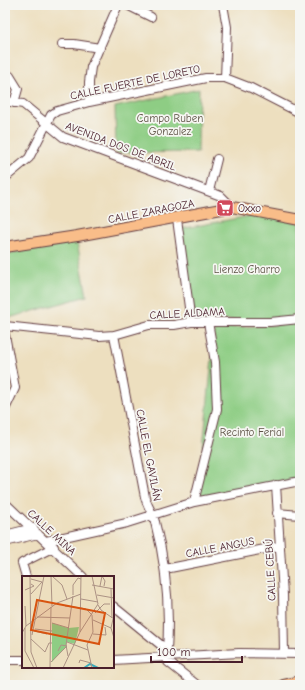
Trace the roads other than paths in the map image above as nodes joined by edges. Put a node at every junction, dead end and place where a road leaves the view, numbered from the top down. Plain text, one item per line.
1 (118, 5) edge
2 (127, 5) edge
3 (223, 5) edge
4 (151, 17) dead end
5 (62, 44) dead end
6 (100, 48) junction
7 (5, 73) edge
8 (225, 78) junction
9 (5, 100) edge
10 (14, 102) junction
11 (89, 102) junction
12 (300, 102) edge
13 (299, 112) edge
14 (45, 124) junction
15 (217, 159) dead end
16 (5, 178) edge
17 (209, 191) junction
18 (232, 207) junction
19 (177, 219) junction
20 (300, 220) edge
21 (5, 247) edge
22 (300, 319) edge
23 (191, 322) junction
24 (208, 322) junction
25 (5, 326) edge
26 (5, 335) edge
27 (114, 335) junction
28 (6, 407) edge
29 (300, 480) edge
30 (276, 485) junction
31 (194, 502) junction
32 (5, 503) edge
33 (277, 513) junction
34 (151, 514) junction
35 (300, 515) edge
36 (36, 531) junction
37 (5, 535) edge
38 (46, 541) junction
39 (5, 542) edge
40 (280, 546) junction
41 (54, 547) junction
42 (165, 569) junction
43 (26, 576) edge
44 (82, 576) edge
45 (114, 607) edge
46 (167, 653) junction
47 (284, 653) junction
48 (300, 654) edge
49 (5, 660) edge
50 (22, 660) edge
51 (114, 660) edge
52 (300, 681) edge
53 (197, 685) edge
54 (282, 685) edge

1 - 6 street
2 - 4 street
3 - 8 street
5 - 6 street
6 - 11 street
7 - 10 street
8 - 11 street, CALLE FUERTE DE LORETO
8 - 13 street, CALLE FUERTE DE LORETO
9 - 10 street, AVENIDA DOS DE ABRIL
10 - 14 street, AVENIDA DOS DE ABRIL
11 - 14 street, CALLE FUERTE DE LORETO
12 - 13 street
14 - 16 street
14 - 17 street, AVENIDA DOS DE ABRIL
15 - 17 street
17 - 18 street, AVENIDA DOS DE ABRIL
18 - 19 main road, CALLE ZARAGOZA
18 - 20 main road, CALLE ZARAGOZA
19 - 21 main road, CALLE ZARAGOZA
19 - 23 street
22 - 24 street, CALLE ALDAMA
23 - 24 street, CALLE ALDAMA
23 - 27 street, CALLE ALDAMA
24 - 31 street
25 - 27 street, CALLE ALDAMA
26 - 28 street
27 - 34 street, CALLE EL GAVILÁN
29 - 30 street
30 - 31 street
30 - 33 street, CALLE CEBÚ
31 - 34 street
32 - 36 street, CALLE MINA
33 - 35 street
33 - 40 street, CALLE CEBÚ
34 - 38 street
34 - 42 street, CALLE EL GAVILÁN
36 - 37 street
36 - 38 street, CALLE MINA
36 - 39 street
38 - 41 street, CALLE MINA
40 - 42 street, CALLE ANGUS
40 - 47 street, CALLE CEBÚ
41 - 43 street
41 - 44 street, CALLE MINA
42 - 46 street, CALLE EL GAVILÁN
45 - 46 street
46 - 47 street
46 - 51 street
46 - 53 street
47 - 48 street
49 - 50 street
52 - 54 main road

